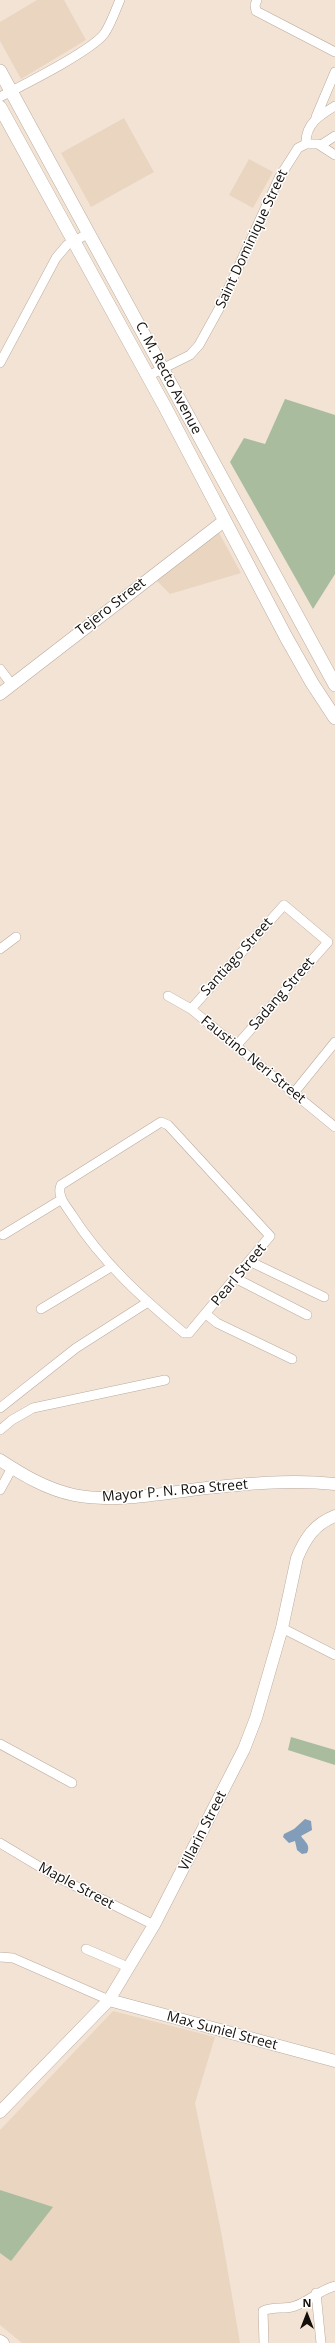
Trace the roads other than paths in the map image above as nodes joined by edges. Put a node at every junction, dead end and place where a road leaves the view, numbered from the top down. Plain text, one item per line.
1 (120, 0) edge
2 (257, 0) edge
3 (335, 52) edge
4 (0, 71) edge
5 (335, 72) edge
6 (5, 94) edge
7 (335, 106) edge
8 (0, 107) edge
9 (316, 117) junction
10 (335, 136) edge
11 (306, 144) junction
12 (321, 145) junction
13 (335, 155) edge
14 (89, 233) junction
15 (74, 240) junction
16 (1, 358) edge
17 (162, 369) junction
18 (148, 376) junction
19 (224, 521) junction
20 (292, 609) junction
21 (276, 618) junction
22 (303, 628) junction
23 (286, 637) junction
24 (0, 669) edge
25 (12, 685) junction
26 (335, 685) edge
27 (0, 694) edge
28 (335, 718) edge
29 (16, 937) dead end
30 (328, 942) joint
31 (0, 949) edge
32 (168, 996) dead end
33 (190, 1009) junction
34 (335, 1042) edge
35 (236, 1046) junction
36 (293, 1094) junction
37 (335, 1127) edge
38 (62, 1199) junction
39 (3, 1235) dead end
40 (248, 1261) junction
41 (111, 1267) junction
42 (235, 1278) junction
43 (324, 1297) dead end
44 (148, 1302) junction
45 (41, 1310) dead end
46 (206, 1314) junction
47 (307, 1315) dead end
48 (292, 1359) dead end
49 (165, 1380) dead end
50 (0, 1408) edge
51 (0, 1430) edge
52 (0, 1460) edge
53 (12, 1468) junction
54 (335, 1484) edge
55 (0, 1490) edge
56 (335, 1516) edge
57 (282, 1628) junction
58 (335, 1655) edge
59 (0, 1744) edge
60 (72, 1783) dead end
61 (0, 1843) edge
62 (154, 1925) junction
63 (86, 1949) dead end
64 (0, 1957) edge
65 (128, 1967) junction
66 (109, 2000) junction
67 (335, 2061) edge
68 (2, 2107) edge
69 (335, 2286) edge
70 (316, 2293) junction
71 (0, 2341) edge
72 (3, 2343) edge
73 (264, 2343) edge
74 (321, 2343) edge

1 - 6 street
2 - 3 street
4 - 6 highway, C. M. Recto Avenue
5 - 9 street
6 - 14 highway, C. M. Recto Avenue
7 - 9 street
8 - 15 highway, C. M. Recto Avenue
9 - 11 street
10 - 12 street
11 - 12 street
11 - 17 street, Saint Dominique Street
12 - 13 street
14 - 15 street
14 - 17 highway, C. M. Recto Avenue
15 - 16 street
15 - 18 highway, C. M. Recto Avenue
17 - 18 street, Saint Dominique Street
17 - 20 highway, C. M. Recto Avenue
18 - 19 highway, C. M. Recto Avenue
19 - 21 highway, C. M. Recto Avenue
19 - 25 main road, Tejero Street
20 - 21 highway
20 - 22 highway, C. M. Recto Avenue
21 - 23 highway, C. M. Recto Avenue
22 - 23 highway
22 - 26 highway, C. M. Recto Avenue
23 - 28 highway, C. M. Recto Avenue
24 - 25 street
25 - 27 main road, Tejero Street
29 - 31 street
30 - 33 street, Santiago Street
30 - 35 street, Sadang Street
32 - 33 street, Faustino Neri Street
33 - 35 street, Faustino Neri Street
34 - 36 street
35 - 36 street, Faustino Neri Street
36 - 37 street, Faustino Neri Street
38 - 39 street
38 - 40 street, Pearl Street
38 - 41 street, Pearl Street
40 - 42 street, Pearl Street
40 - 43 street
41 - 44 street, Pearl Street
41 - 45 street
42 - 46 street, Pearl Street
42 - 47 street
44 - 46 street, Pearl Street
44 - 50 street
46 - 48 street
49 - 51 street
52 - 53 main road, Mayor P. N. Roa Street
53 - 54 main road, Mayor P. N. Roa Street
53 - 55 street
56 - 57 main road, Villarin Street
57 - 58 street
57 - 62 main road, Villarin Street
59 - 60 street
61 - 62 street, Maple Street
62 - 65 main road, Villarin Street
63 - 65 street
64 - 66 street
65 - 66 main road, Villarin Street
66 - 67 main road, Max Suniel Street
66 - 68 main road, Villarin Street
69 - 70 street
70 - 73 street
70 - 74 street
71 - 72 main road

